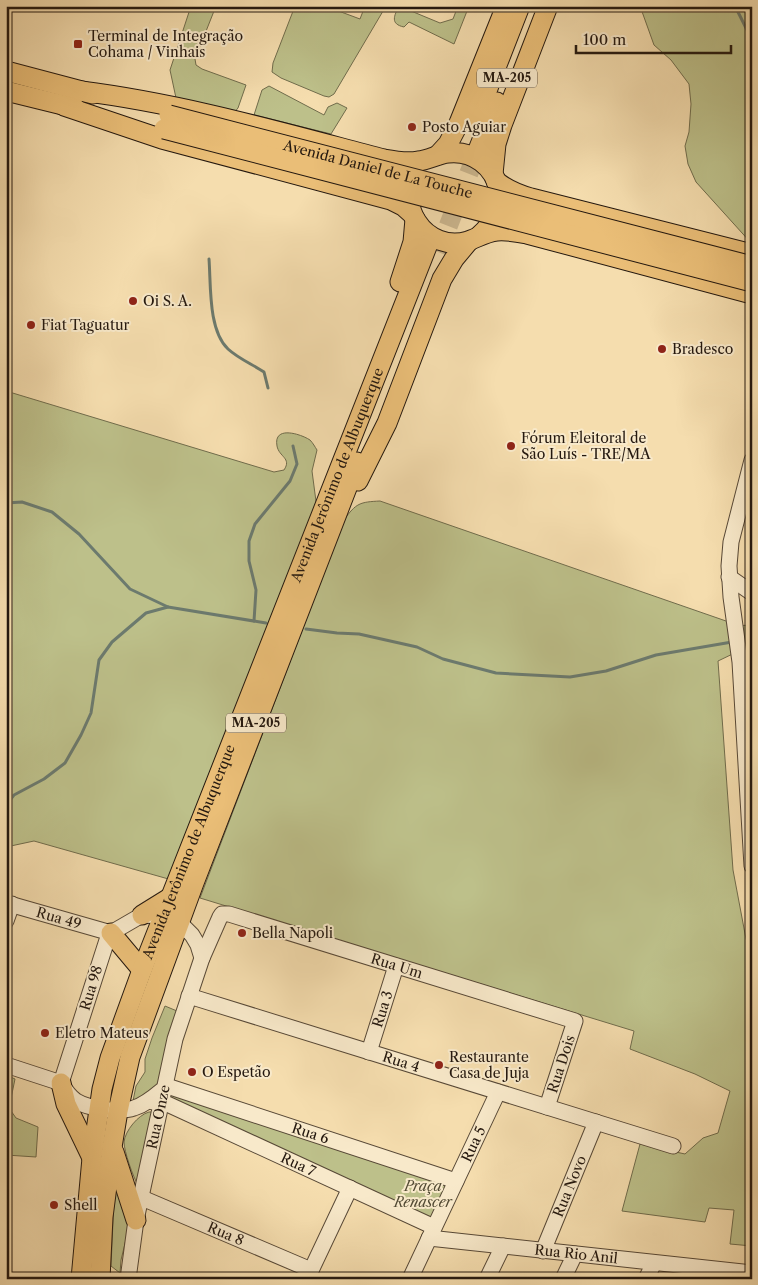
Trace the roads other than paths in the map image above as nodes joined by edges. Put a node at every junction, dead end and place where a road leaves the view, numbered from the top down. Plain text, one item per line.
1 (506, 6) edge
2 (520, 6) edge
3 (535, 6) edge
4 (548, 6) edge
5 (6, 71) edge
6 (6, 91) edge
7 (81, 91) junction
8 (64, 106) junction
9 (166, 122) junction
10 (436, 157) junction
11 (494, 177) junction
12 (413, 216) junction
13 (475, 238) junction
14 (433, 248) tunnel mouth
15 (752, 254) edge
16 (752, 266) edge
17 (752, 282) edge
18 (752, 294) edge
19 (752, 460) edge
20 (326, 523) junction
21 (729, 577) junction
22 (752, 593) edge
23 (752, 866) edge
24 (171, 897) junction
25 (9, 903) edge
26 (142, 915) junction
27 (220, 917) joint
28 (172, 920) junction
29 (6, 921) edge
30 (111, 933) junction
31 (202, 958) junction
32 (396, 966) junction
33 (142, 970) junction
34 (188, 996) junction
35 (574, 1022) joint
36 (369, 1052) junction
37 (6, 1065) edge
38 (61, 1083) junction
39 (167, 1086) junction
40 (498, 1092) junction
41 (147, 1102) junction
42 (163, 1102) junction
43 (547, 1107) junction
44 (98, 1108) junction
45 (118, 1111) junction
46 (596, 1122) junction
47 (112, 1146) junction
48 (672, 1146) dead end
49 (92, 1158) junction
50 (456, 1181) junction
51 (350, 1188) junction
52 (142, 1198) junction
53 (103, 1217) junction
54 (136, 1220) junction
55 (432, 1232) junction
56 (503, 1246) junction
57 (543, 1251) junction
58 (575, 1254) junction
59 (654, 1263) junction
60 (752, 1273) edge
61 (309, 1275) edge
62 (734, 1275) edge
63 (82, 1279) edge
64 (100, 1279) edge
65 (107, 1279) edge
66 (128, 1279) edge
67 (410, 1279) edge
68 (487, 1279) edge
69 (563, 1279) edge
70 (646, 1279) edge

1 - 10 main road
2 - 3 main road, MA-205
4 - 11 main road
5 - 7 main road, Avenida Daniel de La Touche
6 - 8 main road, Avenida Daniel de La Touche
7 - 9 main road, Avenida Daniel de La Touche
7 - 10 main road
8 - 9 main road, Avenida Daniel de La Touche
8 - 12 main road
9 - 16 main road, Avenida Daniel de La Touche, bridge
9 - 17 main road, Avenida Daniel de La Touche, bridge
10 - 11 main road
10 - 12 main road
11 - 13 main road
11 - 15 main road
12 - 13 main road
12 - 20 main road
13 - 18 main road
13 - 20 main road
14 - 20 main road, Avenida Jerônimo de Albuquerque / MA-205
19 - 21 street
20 - 24 main road, Avenida Jerônimo de Albuquerque / MA-205
20 - 28 main road, Avenida Jerônimo de Albuquerque / MA-205
21 - 22 street
21 - 23 street
24 - 26 main road
24 - 28 main road, Avenida Jerônimo de Albuquerque / MA-205
25 - 29 street
25 - 30 street, Rua 49
26 - 28 street
26 - 30 street
27 - 31 street, Rua Onze
27 - 32 street, Rua Um
28 - 31 street
28 - 33 main road, Avenida Jerônimo de Albuquerque / MA-205
28 - 45 main road, Avenida Jerônimo de Albuquerque / MA-205
30 - 33 main road
30 - 38 street, Rua 98
31 - 34 street, Rua Onze
32 - 35 street, Rua Um
32 - 36 street, Rua 3
33 - 44 main road, Avenida Jerônimo de Albuquerque / MA-205
34 - 36 street, Rua 4
34 - 39 street, Rua Onze
35 - 43 street, Rua Dois
36 - 40 street, Rua 4
37 - 38 street
38 - 44 street
38 - 49 main road
39 - 41 street
39 - 42 street, Rua Onze
39 - 50 street, Rua 6
40 - 43 street, Rua 4
40 - 50 street, Rua 5
41 - 42 street
41 - 45 street
42 - 51 street, Rua 7
42 - 52 street, Rua Onze
43 - 46 street, Rua 4
44 - 45 street
44 - 49 main road, Avenida Jerônimo de Albuquerque / MA-205
45 - 47 main road, Avenida Jerônimo de Albuquerque / MA-205
46 - 48 street, Rua 4
46 - 57 street, Rua Novo
47 - 53 main road, Avenida Jerônimo de Albuquerque / MA-205
47 - 54 main road
49 - 63 main road, Avenida Jerônimo de Albuquerque / MA-205
50 - 55 street, Rua 5
51 - 55 street, Rua 7
51 - 61 street
52 - 54 street, Rua Onze
52 - 61 street, Rua 8
53 - 64 main road, Avenida Jerônimo de Albuquerque / MA-205
53 - 65 main road
54 - 66 street, Rua Onze
55 - 56 street, Rua Rio Anil
55 - 67 street, Rua 5
56 - 57 street, Rua Rio Anil
56 - 68 street
57 - 58 street, Rua Rio Anil
58 - 59 street, Rua Rio Anil
58 - 69 street
59 - 62 street, Rua Rio Anil
59 - 70 street
60 - 62 street, Rua Rio Anil

